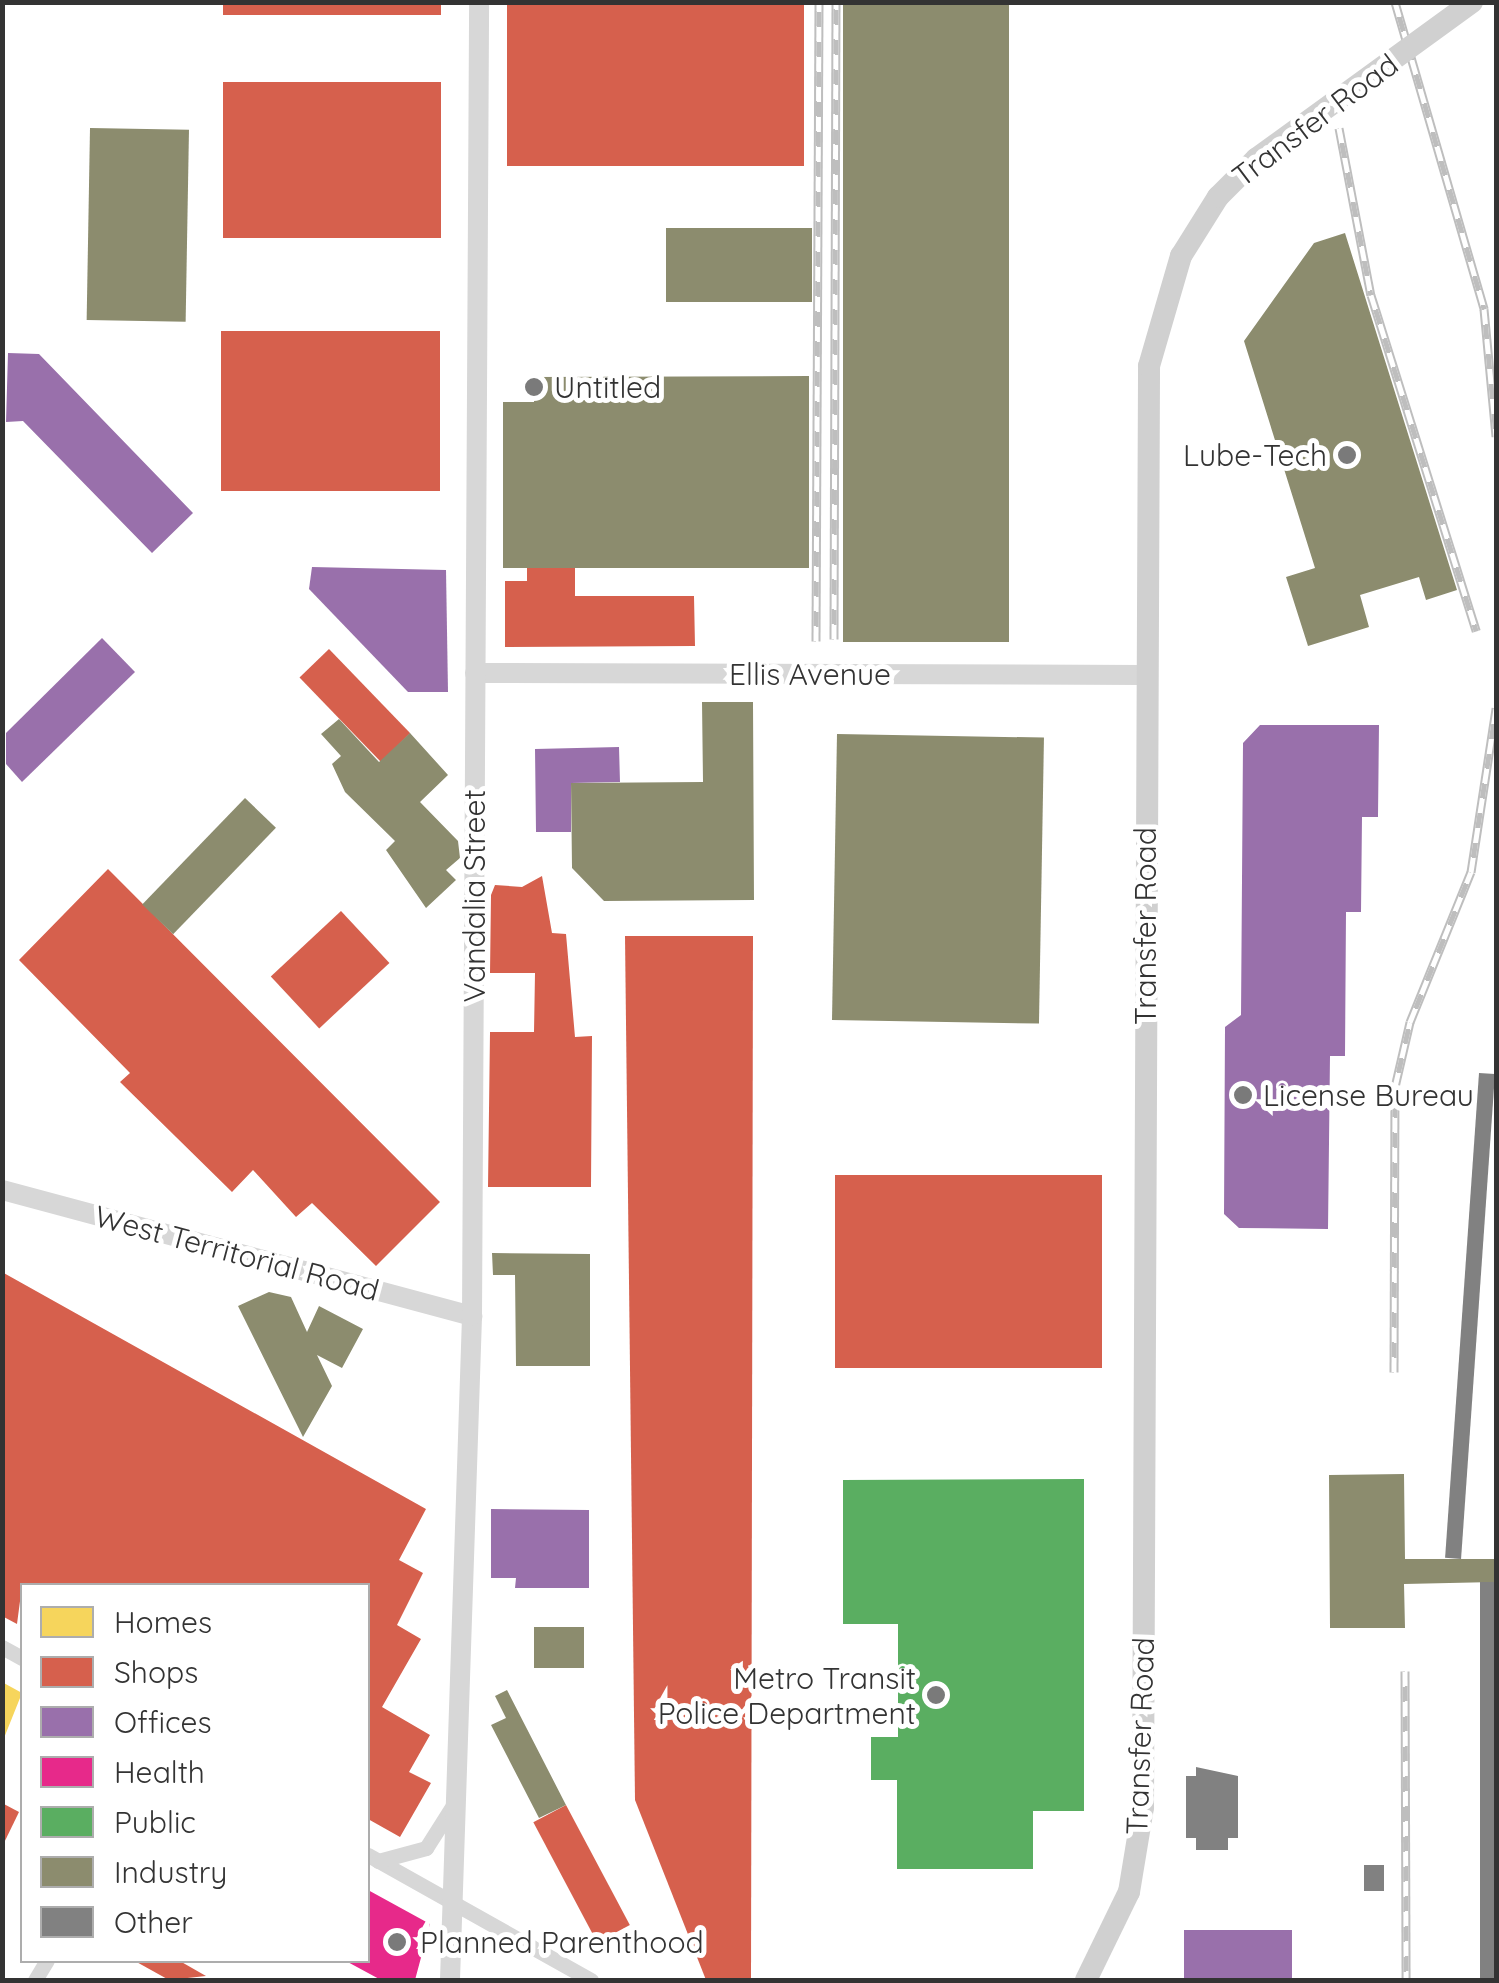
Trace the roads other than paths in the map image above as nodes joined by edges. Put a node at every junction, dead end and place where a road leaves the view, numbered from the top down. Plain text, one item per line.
1 (479, 2) edge
2 (1472, 2) edge
3 (474, 673) junction
4 (1145, 676) junction
5 (2, 1190) edge
6 (472, 1316) junction
7 (460, 1790) junction
8 (373, 1858) edge
9 (458, 1908) junction
10 (450, 1980) edge
11 (591, 1980) edge
12 (1086, 1980) edge

1 - 3 street, Vandalia Street
2 - 4 main road, Transfer Road, bridge
3 - 4 street, Ellis Avenue
3 - 6 street, Vandalia Street
4 - 12 main road, Transfer Road
5 - 6 street, West Territorial Road
6 - 7 street, Vandalia Street
7 - 8 street, Vandalia Street
7 - 9 street, Vandalia Street
8 - 9 street
9 - 10 street, Vandalia Street
9 - 11 street

